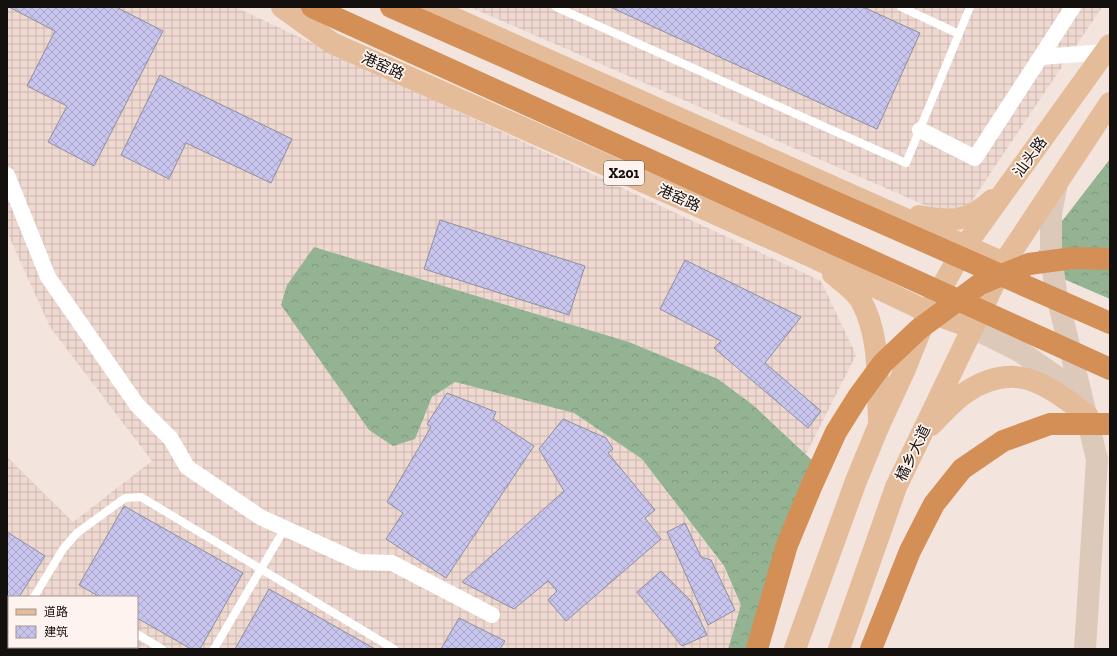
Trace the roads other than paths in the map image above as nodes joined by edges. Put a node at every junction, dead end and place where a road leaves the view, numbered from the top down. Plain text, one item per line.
1 (282, 7) edge
2 (312, 7) edge
3 (391, 7) edge
4 (429, 7) edge
5 (556, 7) edge
6 (901, 7) edge
7 (970, 7) edge
8 (1074, 7) edge
9 (959, 34) junction
10 (1108, 48) edge
11 (1041, 57) junction
12 (1110, 103) edge
13 (920, 130) junction
14 (7, 175) edge
15 (1057, 183) junction
16 (1009, 185) junction
17 (862, 200) junction
18 (965, 246) junction
19 (817, 259) junction
20 (1110, 259) edge
21 (1004, 263) junction
22 (928, 312) junction
23 (1110, 323) edge
24 (973, 328) junction
25 (1110, 369) edge
26 (1087, 415) junction
27 (879, 424) junction
28 (1110, 424) edge
29 (925, 431) junction
30 (285, 528) junction
31 (261, 568) junction
32 (35, 596) edge
33 (492, 615) dead end
34 (138, 635) edge
35 (162, 649) edge
36 (214, 649) edge
37 (394, 649) edge
38 (757, 649) edge
39 (795, 649) edge
40 (839, 649) edge
41 (871, 649) edge
42 (1085, 649) edge

1 - 19 main road, 港窑路 / X201
2 - 25 highway
3 - 23 highway
4 - 17 main road
5 - 13 lane
6 - 9 lane
7 - 9 lane
8 - 11 street
9 - 13 lane
10 - 11 street
10 - 16 main road, 汕头路
11 - 13 street
12 - 15 main road
14 - 30 street
15 - 21 main road
15 - 26 street
16 - 17 main road
16 - 18 main road, 汕头路
17 - 18 main road
18 - 21 main road
18 - 22 main road, 汕头路
19 - 22 main road, 港窑路 / X201
19 - 27 main road
20 - 38 highway
21 - 24 main road, 橘乡大道
22 - 24 main road, 港窑路 / X201
22 - 27 main road
24 - 26 street
24 - 29 main road, 橘乡大道
26 - 29 main road
26 - 42 street
27 - 39 main road
28 - 41 highway
29 - 40 main road, 橘乡大道
30 - 31 lane
30 - 33 street
31 - 32 lane
31 - 36 lane
31 - 37 lane
34 - 35 lane

